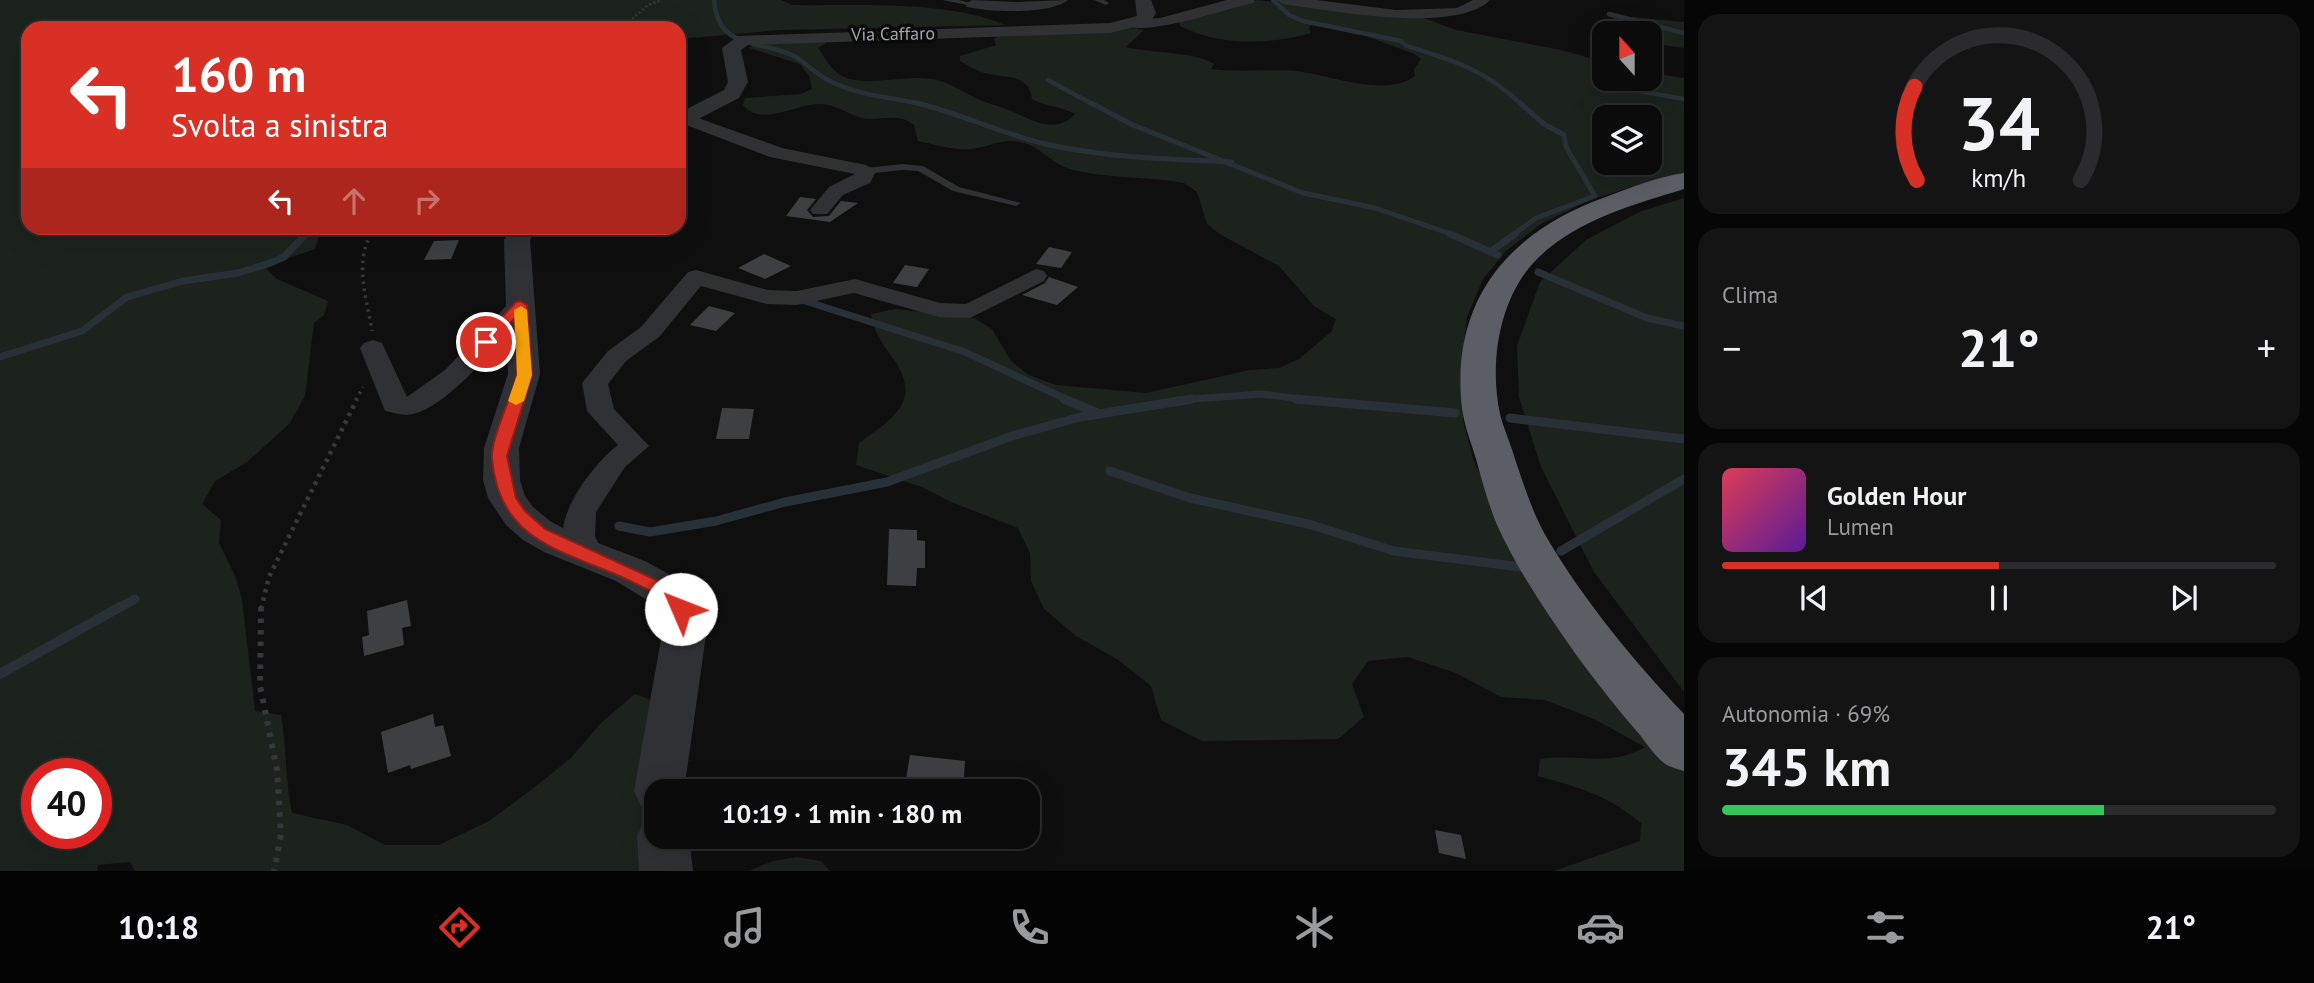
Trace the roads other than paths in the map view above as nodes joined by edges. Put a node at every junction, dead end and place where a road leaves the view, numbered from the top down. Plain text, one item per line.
1 (945, 0) edge
2 (1061, 0) edge
3 (1097, 0) edge
4 (1143, 0) edge
5 (1248, 0) edge
6 (1283, 0) edge
7 (1483, 0) edge
8 (1106, 3) dead end
9 (972, 4) joint
10 (1131, 24) junction
11 (686, 119) edge
12 (686, 122) edge
13 (866, 171) junction
14 (1683, 181) edge
15 (1016, 203) dead end
16 (820, 210) dead end
17 (520, 235) edge
18 (1037, 276) dead end
19 (520, 305) junction
20 (373, 348) road end
21 (586, 553) junction
22 (1684, 749) edge
23 (661, 779) edge
24 (664, 849) edge
25 (666, 871) edge

1 - 9 lane
2 - 9 street
3 - 8 lane
4 - 10 street
5 - 10 street
6 - 7 street
10 - 11 street, Via Caffaro
12 - 13 street
13 - 15 lane
13 - 16 street
14 - 22 highway
17 - 19 street
18 - 21 street
19 - 20 street
19 - 21 street
21 - 23 street
24 - 25 street

